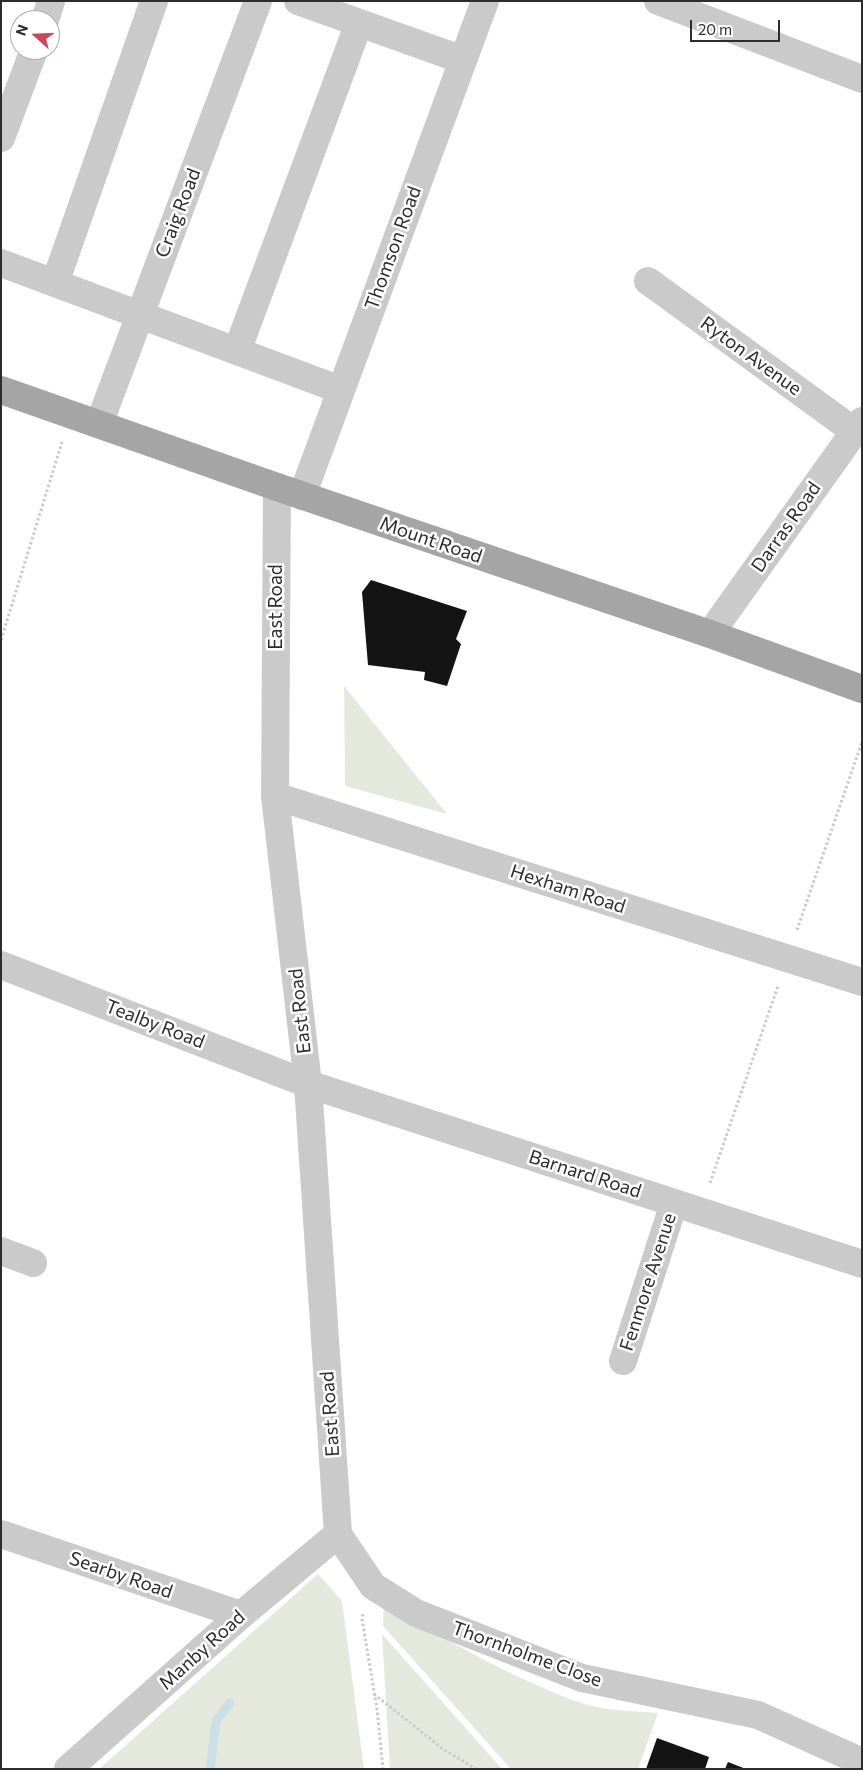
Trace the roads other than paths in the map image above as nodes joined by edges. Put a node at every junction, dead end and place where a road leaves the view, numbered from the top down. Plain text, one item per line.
1 (154, 1) edge
2 (258, 1) edge
3 (298, 1) edge
4 (485, 1) edge
5 (658, 1) edge
6 (359, 23) junction
7 (30, 60) edge
8 (463, 60) junction
9 (862, 79) edge
10 (1, 138) edge
11 (1, 263) edge
12 (648, 281) dead end
13 (54, 283) junction
14 (140, 315) junction
15 (237, 351) junction
16 (1, 390) edge
17 (341, 390) junction
18 (99, 424) junction
19 (858, 426) edge
20 (290, 492) junction
21 (710, 634) junction
22 (862, 689) edge
23 (275, 796) junction
24 (1, 965) edge
25 (862, 982) edge
26 (308, 1084) junction
27 (674, 1203) junction
28 (1, 1251) edge
29 (33, 1262) dead end
30 (862, 1264) edge
31 (623, 1361) dead end
32 (1, 1534) edge
33 (338, 1534) junction
34 (240, 1615) junction
35 (862, 1762) edge
36 (68, 1769) edge

1 - 13 street
2 - 14 street, Craig Road
3 - 6 street
4 - 8 street, Thomson Road
5 - 9 street
6 - 8 street
6 - 15 street
7 - 10 street
8 - 17 street, Thomson Road
11 - 13 street
12 - 19 street, Ryton Avenue
13 - 14 street
14 - 15 street
14 - 18 street, Craig Road
15 - 17 street
16 - 18 main road, Mount Road
17 - 20 street, Thomson Road
18 - 20 main road, Mount Road
19 - 21 street, Darras Road
20 - 21 main road, Mount Road
20 - 23 street, East Road
21 - 22 main road, Mount Road
23 - 25 street, Hexham Road
23 - 26 street, East Road
24 - 26 street, Tealby Road
26 - 27 street, Barnard Road
26 - 33 street, East Road
27 - 30 street, Barnard Road
27 - 31 street, Fenmore Avenue
28 - 29 street
32 - 34 street, Searby Road
33 - 34 street, Manby Road
33 - 35 street, Thornholme Close
34 - 36 street, Manby Road

